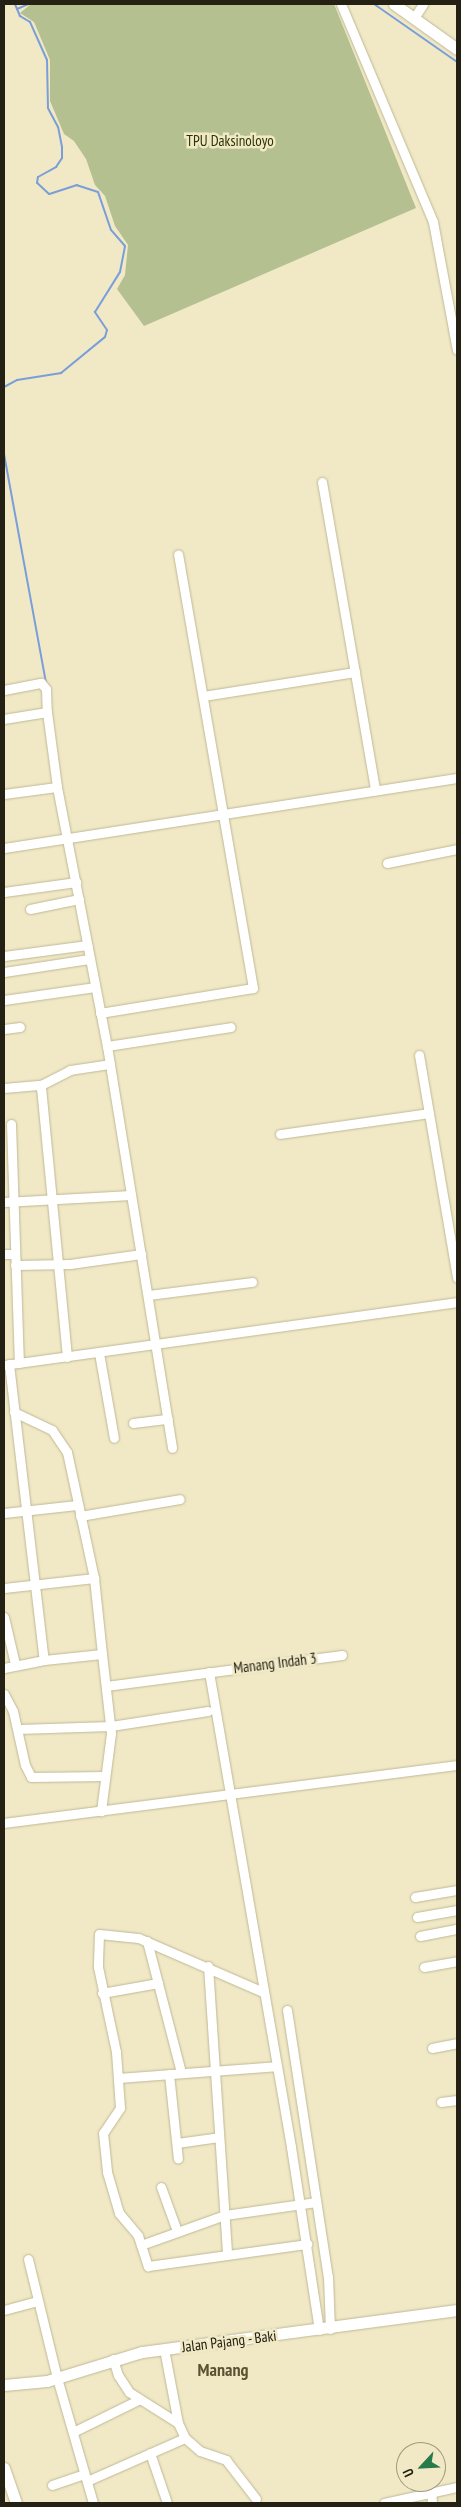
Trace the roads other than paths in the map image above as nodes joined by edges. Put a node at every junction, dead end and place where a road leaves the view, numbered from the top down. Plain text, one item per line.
1 (342, 4) edge
2 (394, 4) edge
3 (422, 4) edge
4 (414, 18) junction
5 (457, 49) edge
6 (457, 350) edge
7 (322, 482) dead end
8 (178, 554) dead end
9 (355, 672) junction
10 (4, 690) edge
11 (203, 696) junction
12 (47, 712) junction
13 (4, 719) edge
14 (457, 778) edge
15 (57, 786) junction
16 (375, 790) junction
17 (4, 794) edge
18 (224, 814) junction
19 (67, 838) junction
20 (4, 848) edge
21 (457, 849) edge
22 (387, 863) dead end
23 (76, 882) junction
24 (4, 892) edge
25 (79, 899) junction
26 (30, 909) dead end
27 (87, 945) junction
28 (4, 956) edge
29 (90, 960) junction
30 (4, 972) edge
31 (95, 987) junction
32 (4, 1000) edge
33 (100, 1013) junction
34 (20, 1027) dead end
35 (231, 1027) dead end
36 (4, 1029) edge
37 (107, 1046) junction
38 (419, 1055) dead end
39 (110, 1064) junction
40 (42, 1085) junction
41 (4, 1088) edge
42 (429, 1113) junction
43 (10, 1124) dead end
44 (280, 1134) dead end
45 (131, 1195) junction
46 (51, 1199) junction
47 (8, 1202) edge
48 (4, 1254) edge
49 (15, 1254) junction
50 (141, 1254) junction
51 (56, 1264) junction
52 (15, 1265) junction
53 (457, 1278) edge
54 (252, 1282) dead end
55 (149, 1295) junction
56 (457, 1302) edge
57 (156, 1346) junction
58 (99, 1353) junction
59 (67, 1357) junction
60 (11, 1364) edge
61 (14, 1412) junction
62 (168, 1419) junction
63 (133, 1423) dead end
64 (114, 1438) dead end
65 (172, 1448) dead end
66 (180, 1499) dead end
67 (77, 1505) junction
68 (26, 1511) junction
69 (4, 1513) edge
70 (80, 1516) junction
71 (94, 1578) junction
72 (36, 1585) junction
73 (4, 1588) edge
74 (4, 1617) edge
75 (102, 1654) junction
76 (342, 1655) dead end
77 (44, 1660) junction
78 (15, 1664) junction
79 (4, 1668) edge
80 (209, 1672) junction
81 (106, 1686) junction
82 (4, 1694) edge
83 (208, 1711) dead end
84 (111, 1726) junction
85 (18, 1729) junction
86 (457, 1765) edge
87 (104, 1776) junction
88 (230, 1795) junction
89 (101, 1811) junction
90 (4, 1823) edge
91 (457, 1890) edge
92 (415, 1897) dead end
93 (457, 1910) edge
94 (417, 1916) dead end
95 (457, 1929) edge
96 (420, 1936) dead end
97 (147, 1941) junction
98 (457, 1961) edge
99 (208, 1966) junction
100 (424, 1967) dead end
101 (158, 1984) junction
102 (263, 1992) junction
103 (102, 1993) junction
104 (287, 2010) dead end
105 (457, 2044) edge
106 (432, 2048) dead end
107 (215, 2070) junction
108 (277, 2070) junction
109 (181, 2072) junction
110 (169, 2074) junction
111 (296, 2075) junction
112 (118, 2078) junction
113 (457, 2100) edge
114 (441, 2102) dead end
115 (219, 2137) junction
116 (176, 2143) junction
117 (178, 2159) dead end
118 (161, 2187) dead end
119 (316, 2202) junction
120 (300, 2204) junction
121 (225, 2215) junction
122 (177, 2231) junction
123 (307, 2244) junction
124 (141, 2245) junction
125 (227, 2254) junction
126 (28, 2259) dead end
127 (38, 2301) junction
128 (4, 2310) edge
129 (457, 2310) edge
130 (324, 2330) junction
131 (164, 2349) junction
132 (113, 2359) junction
133 (57, 2378) junction
134 (4, 2385) edge
135 (138, 2400) junction
136 (178, 2423) junction
137 (72, 2432) junction
138 (185, 2438) junction
139 (150, 2453) junction
140 (4, 2468) edge
141 (85, 2478) junction
142 (52, 2485) dead end
143 (427, 2492) edge
144 (256, 2499) dead end
145 (16, 2503) edge
146 (93, 2503) edge
147 (167, 2503) edge
148 (384, 2503) edge

1 - 6 street
2 - 4 main road
3 - 4 street
4 - 5 main road
7 - 9 street
8 - 11 street
9 - 11 street
9 - 16 street
10 - 12 street
11 - 18 street
12 - 13 street
12 - 15 street
14 - 16 street
15 - 17 street
15 - 19 street
16 - 18 street
18 - 19 street
18 - 33 street
19 - 20 street
19 - 23 street
21 - 22 street
23 - 24 street
23 - 25 street
25 - 26 street
25 - 27 street
27 - 28 street
27 - 29 street
29 - 30 street
29 - 31 street
31 - 32 street
31 - 33 street
33 - 37 street
34 - 36 street
35 - 37 street
37 - 39 street
38 - 42 street
39 - 40 street
39 - 45 street
40 - 41 street
40 - 46 street
42 - 44 street
42 - 53 street
43 - 47 street
45 - 46 street
45 - 50 street
46 - 47 street
46 - 51 street
47 - 49 street
48 - 49 street
49 - 52 street
50 - 51 street
50 - 55 street
51 - 52 street
51 - 59 street
52 - 60 street
54 - 55 street
55 - 57 street
56 - 57 street
57 - 58 street
57 - 62 street
58 - 59 street
58 - 64 street
59 - 60 street
60 - 61 street
61 - 67 street
61 - 68 street
62 - 63 street
62 - 65 street
66 - 70 street
67 - 68 street
67 - 70 street
68 - 69 street
68 - 72 street
70 - 71 street
71 - 72 street
71 - 75 street
72 - 73 street
72 - 77 street
74 - 78 street
75 - 77 street
75 - 81 street
76 - 80 street, Manang Indah 3
77 - 78 street
78 - 79 street
80 - 81 street, Manang Indah 3
80 - 88 street
81 - 84 street
82 - 85 street
83 - 84 street
84 - 85 street
84 - 87 street
85 - 87 street
86 - 88 street
87 - 89 street
88 - 89 street
88 - 102 street
89 - 90 street
91 - 92 street
93 - 94 street
95 - 96 street
97 - 99 street
97 - 101 street
97 - 103 street
98 - 100 street
99 - 102 street
99 - 107 street
101 - 103 street
101 - 109 street
102 - 108 street
103 - 112 street
104 - 111 street
105 - 106 street
107 - 108 street
107 - 109 street
107 - 115 street
108 - 111 street
108 - 120 street
109 - 110 street
110 - 112 street
110 - 116 street
111 - 119 street
112 - 124 street
113 - 114 street
115 - 116 street
115 - 121 street
116 - 117 street
118 - 122 street
119 - 120 street
119 - 130 street
120 - 121 street
120 - 123 street
121 - 122 street
121 - 125 street
122 - 124 street
123 - 125 street
123 - 130 street
124 - 125 street
126 - 127 street
127 - 128 street
127 - 133 street
129 - 130 main road, Jalan Pajang - Baki
130 - 131 main road, Jalan Pajang - Baki
131 - 132 main road, Jalan Pajang - Baki
131 - 136 street
132 - 133 main road, Jalan Pajang - Baki
132 - 135 street
133 - 134 main road, Jalan Pajang - Baki
133 - 137 street
135 - 136 street
135 - 137 street
136 - 138 street
137 - 141 street
138 - 139 street
138 - 144 street
139 - 141 street
139 - 147 street
140 - 145 main road
141 - 142 street
141 - 146 street
143 - 148 street

